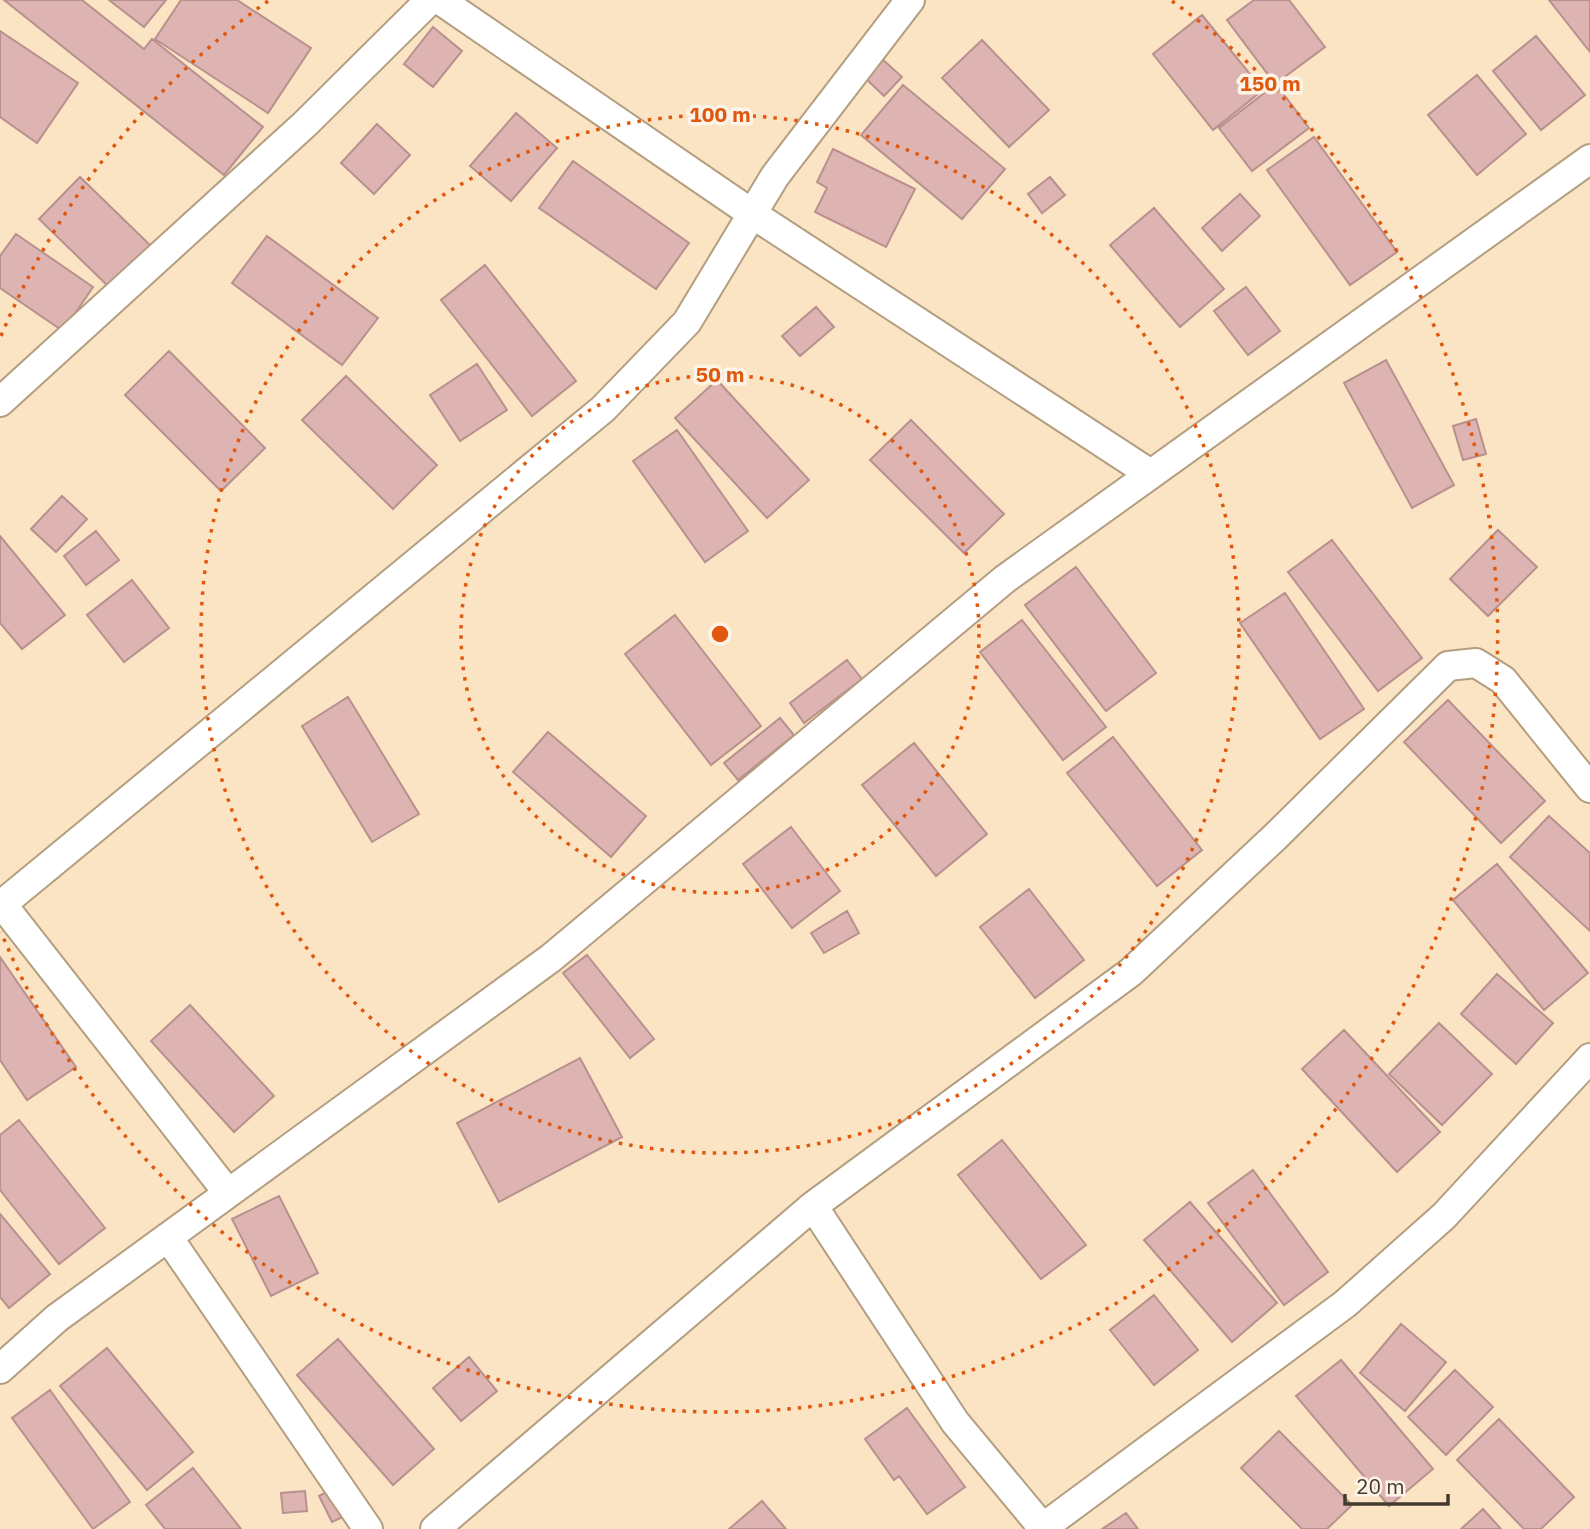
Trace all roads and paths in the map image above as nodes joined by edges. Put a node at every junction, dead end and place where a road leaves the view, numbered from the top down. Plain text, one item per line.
1 (430, 0) edge
2 (440, 0) edge
3 (910, 0) edge
4 (1590, 159) edge
5 (754, 215) junction
6 (0, 402) edge
7 (1149, 473) junction
8 (1590, 788) edge
9 (1, 905) edge
10 (1590, 1058) edge
11 (228, 1194) junction
12 (813, 1206) junction
13 (168, 1237) junction
14 (0, 1369) edge
15 (368, 1529) edge
16 (435, 1529) edge
17 (1042, 1529) edge

1 - 6 street
2 - 5 street
3 - 5 street
4 - 7 street
5 - 7 street
5 - 9 street
7 - 11 street
8 - 12 street
9 - 11 street
10 - 17 street
11 - 13 street
12 - 16 street
12 - 17 street
13 - 14 street
13 - 15 street

